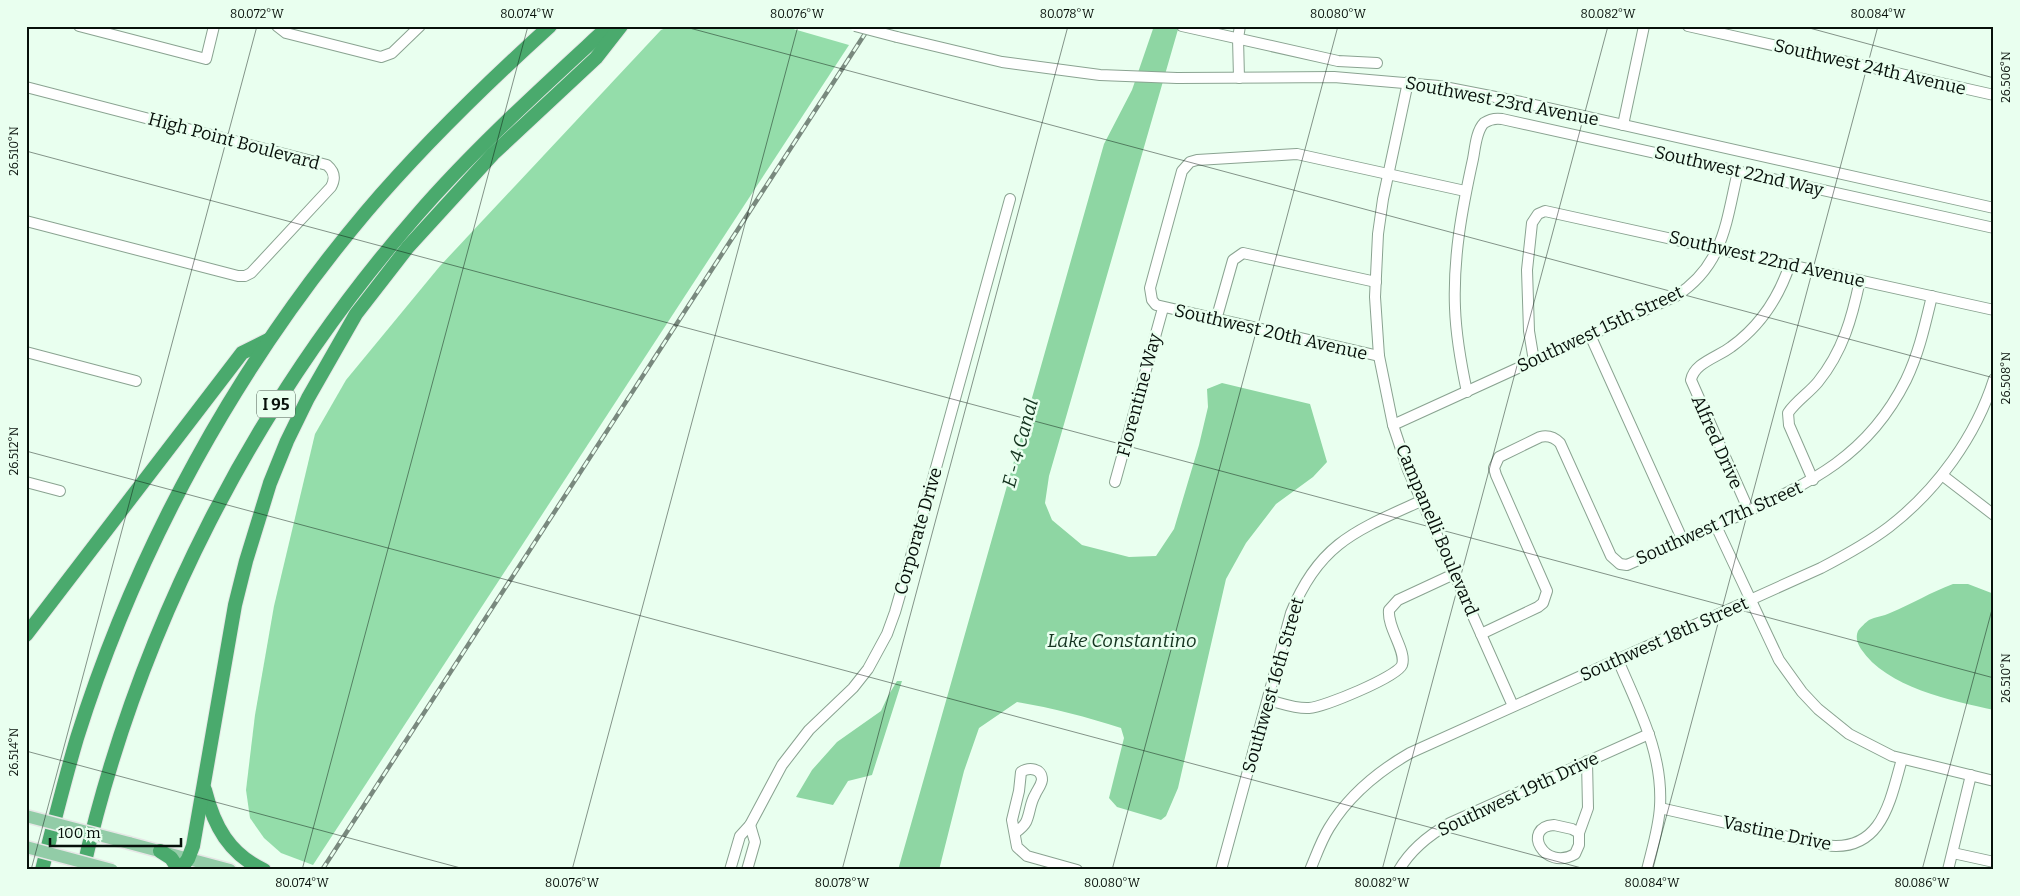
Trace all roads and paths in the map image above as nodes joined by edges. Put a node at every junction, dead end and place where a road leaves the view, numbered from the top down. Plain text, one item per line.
1 (79, 26) edge
2 (214, 26) edge
3 (277, 26) edge
4 (420, 26) edge
5 (550, 26) edge
6 (609, 26) edge
7 (621, 26) edge
8 (856, 26) edge
9 (1240, 26) edge
10 (1644, 26) edge
11 (1688, 26) edge
12 (1186, 27) edge
13 (1238, 38) junction
14 (1377, 63) dead end
15 (1239, 78) junction
16 (1408, 82) junction
17 (26, 87) edge
18 (1994, 95) edge
19 (1623, 124) junction
20 (1738, 171) junction
21 (1389, 174) junction
22 (1465, 191) junction
23 (1010, 199) dead end
24 (1994, 208) edge
25 (26, 220) edge
26 (1994, 228) edge
27 (1719, 248) junction
28 (1790, 264) junction
29 (1860, 280) junction
30 (1376, 282) junction
31 (1932, 296) junction
32 (1163, 308) junction
33 (1994, 310) edge
34 (1216, 320) junction
35 (1590, 336) junction
36 (269, 340) junction
37 (26, 352) edge
38 (1379, 356) junction
39 (1534, 361) junction
40 (136, 381) dead end
41 (1993, 382) edge
42 (1467, 392) junction
43 (1393, 425) junction
44 (1942, 474) junction
45 (1814, 480) junction
46 (26, 482) edge
47 (1115, 482) dead end
48 (60, 491) dead end
49 (1421, 501) junction
50 (1748, 511) junction
51 (1994, 515) edge
52 (1716, 526) junction
53 (1683, 541) junction
54 (1454, 574) junction
55 (1750, 600) junction
56 (1481, 634) junction
57 (26, 635) edge
58 (1618, 660) junction
59 (1268, 700) junction
60 (1513, 706) junction
61 (1650, 734) junction
62 (1902, 759) junction
63 (1587, 761) junction
64 (1971, 775) junction
65 (1994, 780) edge
66 (204, 783) junction
67 (1660, 808) junction
68 (26, 816) edge
69 (750, 825) junction
70 (1015, 833) junction
71 (1579, 833) dead end
72 (26, 847) edge
73 (160, 851) joint
74 (1953, 853) junction
75 (1994, 862) edge
76 (183, 866) edge
77 (42, 870) edge
78 (83, 870) edge
79 (112, 870) edge
80 (230, 870) edge
81 (264, 870) edge
82 (730, 870) edge
83 (748, 870) edge
84 (1077, 870) edge
85 (1221, 870) edge
86 (1310, 870) edge
87 (1399, 870) edge
88 (1647, 870) edge
89 (1948, 870) edge

1 - 2 street
3 - 4 street
5 - 36 highway, I 95
6 - 78 highway, I 95
7 - 66 highway
8 - 15 street, Southwest 23rd Avenue, bridge
9 - 13 street
10 - 19 street
11 - 18 street, Southwest 24th Avenue
12 - 13 street
13 - 14 street
13 - 15 street
15 - 16 street, Southwest 23rd Avenue
16 - 19 street, Southwest 23rd Avenue
16 - 21 street, Campanelli Boulevard
17 - 25 street, High Point Boulevard
19 - 24 street, Southwest 23rd Avenue
20 - 22 street, Southwest 22nd Way
20 - 26 street, Southwest 22nd Way
20 - 27 street, Southwest 15th Street
21 - 22 street
21 - 30 street, Campanelli Boulevard
21 - 32 street
22 - 42 street
23 - 69 street, Corporate Drive
27 - 28 street, Southwest 22nd Avenue
27 - 35 street, Southwest 15th Street
27 - 39 street, Southwest 22nd Avenue
28 - 29 street, Southwest 22nd Avenue
28 - 50 street, Alfred Drive
29 - 31 street, Southwest 22nd Avenue
29 - 45 street
30 - 34 street
30 - 38 street, Campanelli Boulevard
31 - 33 street, Southwest 22nd Avenue
31 - 45 street, Southwest 17th Street
32 - 34 street, Southwest 20th Avenue
32 - 47 street, Florentine Way
34 - 38 street, Southwest 20th Avenue
35 - 39 street, Southwest 15th Street
35 - 53 street
36 - 57 highway
36 - 77 highway, I 95
37 - 40 street
38 - 43 street, Campanelli Boulevard
39 - 42 street, Southwest 15th Street
41 - 44 street, Southwest 18th Street
42 - 43 street, Southwest 15th Street
43 - 49 street, Campanelli Boulevard
44 - 51 street
44 - 55 street, Southwest 18th Street
45 - 50 street, Southwest 17th Street
46 - 48 street
49 - 54 street, Campanelli Boulevard
49 - 59 street, Southwest 16th Street
50 - 52 street, Southwest 17th Street
52 - 53 street, Southwest 17th Street
52 - 55 street
53 - 56 street, Southwest 17th Street
54 - 56 street, Campanelli Boulevard
54 - 59 street
55 - 58 street, Southwest 18th Street
55 - 62 street
56 - 60 street, Campanelli Boulevard
58 - 60 street, Southwest 18th Street
58 - 61 street
59 - 85 street, Southwest 16th Street
60 - 86 street, Southwest 18th Street
61 - 63 street, Southwest 19th Drive
61 - 67 street
62 - 64 street
62 - 67 street, Vastine Drive
63 - 71 street
63 - 87 street, Southwest 19th Drive
64 - 65 street
64 - 74 street
66 - 76 highway
66 - 81 highway
67 - 88 street
68 - 73 main road, bridge
69 - 82 street, Corporate Drive
69 - 83 street
70 - 70 street
70 - 84 street
72 - 79 main road, bridge
73 - 76 highway
74 - 75 street
74 - 89 street
76 - 80 main road

